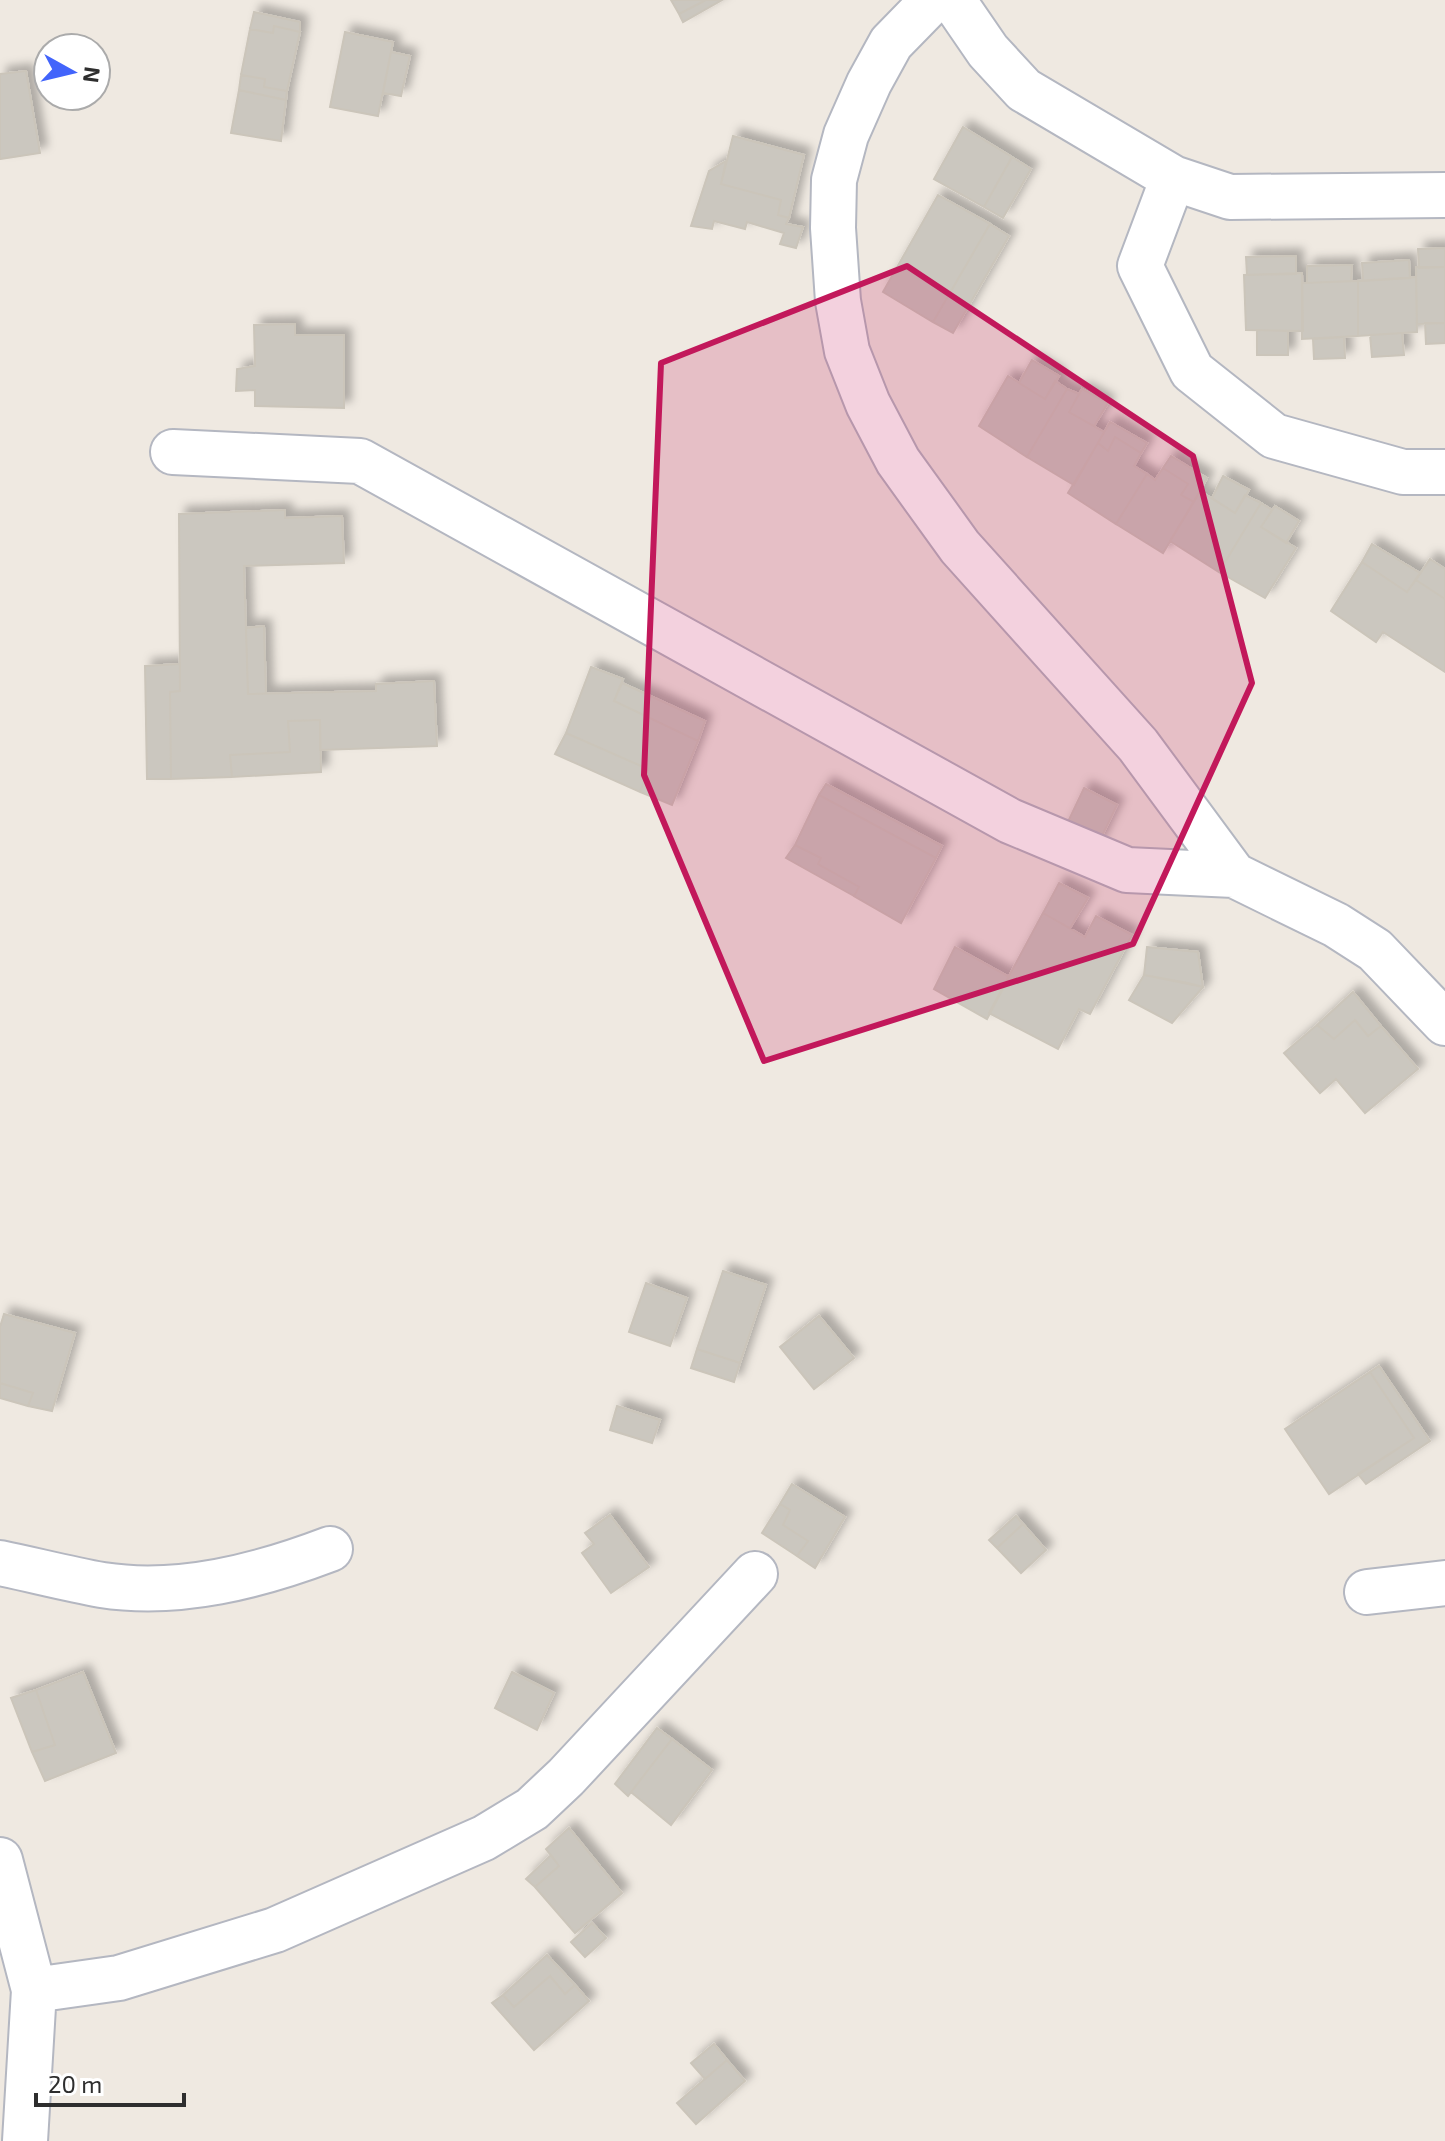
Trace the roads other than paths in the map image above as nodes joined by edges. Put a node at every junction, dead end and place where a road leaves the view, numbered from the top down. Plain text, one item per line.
1 (933, 0) edge
2 (953, 0) edge
3 (1173, 178) junction
4 (1445, 195) edge
5 (173, 452) dead end
6 (1445, 472) edge
7 (1234, 875) junction
8 (1445, 1023) edge
9 (330, 1549) dead end
10 (0, 1563) edge
11 (755, 1574) dead end
12 (1445, 1583) edge
13 (1367, 1592) dead end
14 (0, 1860) edge
15 (34, 1990) junction
16 (25, 2141) edge

1 - 7 street
2 - 3 street
3 - 4 street
3 - 6 street
5 - 7 street
7 - 8 street
9 - 10 street
11 - 15 street
12 - 13 street
14 - 15 street
15 - 16 street

